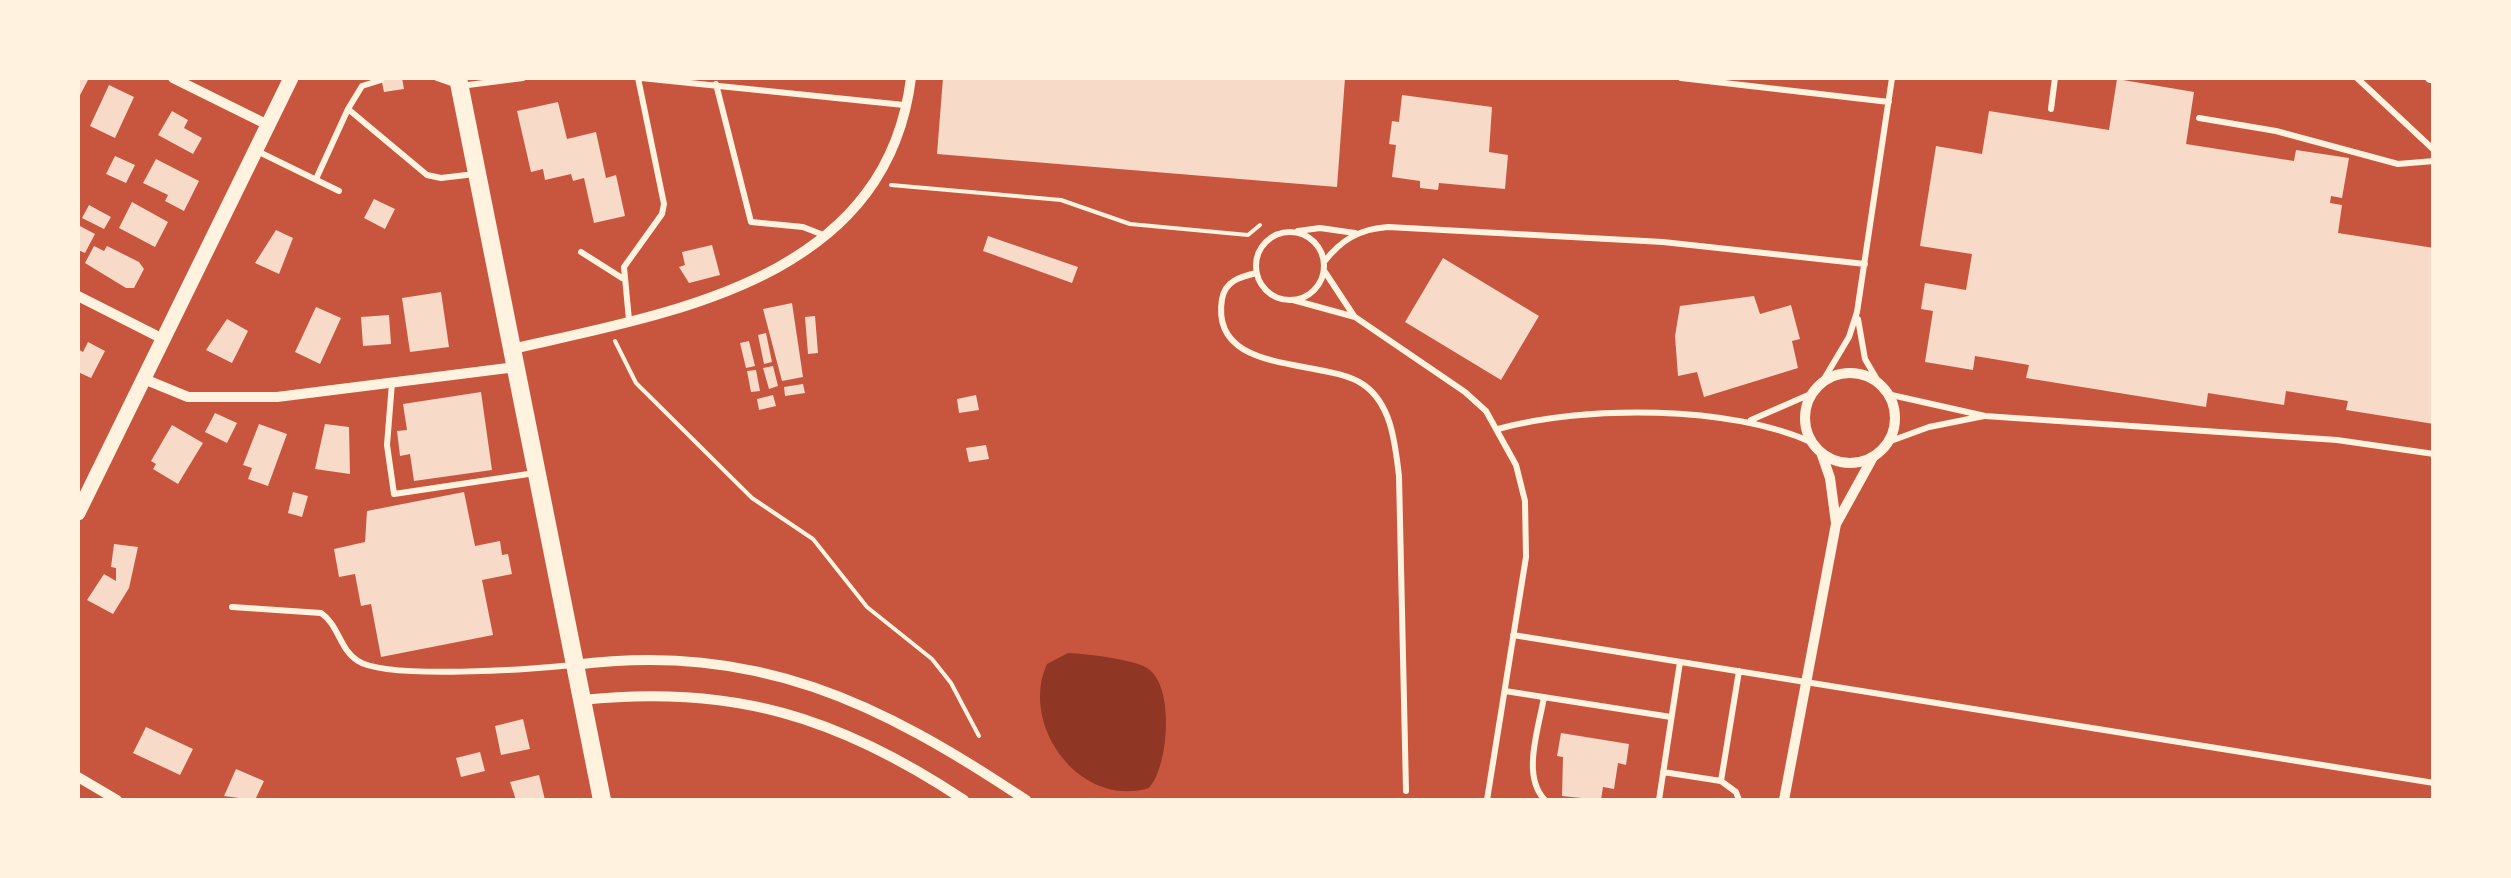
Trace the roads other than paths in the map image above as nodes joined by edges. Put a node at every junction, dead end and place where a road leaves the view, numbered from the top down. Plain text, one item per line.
1 (174, 78) edge
2 (291, 78) edge
3 (437, 78) edge
4 (523, 78) edge
5 (640, 78) edge
6 (911, 78) edge
7 (1681, 78) edge
8 (1892, 78) edge
9 (2055, 78) edge
10 (2357, 78) edge
11 (381, 80) dead end
12 (459, 82) edge
13 (716, 84) junction
14 (1888, 102) junction
15 (906, 105) junction
16 (348, 109) junction
17 (2051, 109) dead end
18 (2199, 118) dead end
19 (268, 124) junction
20 (256, 150) junction
21 (2434, 150) edge
22 (2434, 162) edge
23 (477, 173) junction
24 (316, 180) junction
25 (339, 190) dead end
26 (1293, 232) junction
27 (1356, 233) junction
28 (827, 236) junction
29 (582, 252) dead end
30 (1864, 264) junction
31 (1324, 266) junction
32 (1256, 272) junction
33 (622, 278) junction
34 (78, 296) edge
35 (1292, 300) junction
36 (1857, 312) junction
37 (1354, 317) junction
38 (629, 320) junction
39 (163, 339) junction
40 (514, 358) junction
41 (144, 379) junction
42 (1879, 383) junction
43 (392, 384) junction
44 (1817, 388) junction
45 (1888, 394) junction
46 (1985, 416) junction
47 (1750, 420) junction
48 (1498, 429) junction
49 (1888, 442) junction
50 (1817, 447) junction
51 (2434, 454) edge
52 (1873, 457) junction
53 (536, 473) junction
54 (78, 513) edge
55 (1836, 524) junction
56 (232, 607) dead end
57 (1513, 635) junction
58 (1680, 662) junction
59 (574, 665) junction
60 (1739, 671) junction
61 (1804, 682) junction
62 (1504, 691) junction
63 (1544, 697) junction
64 (582, 700) junction
65 (1672, 716) junction
66 (1663, 772) junction
67 (78, 777) edge
68 (1722, 782) junction
69 (2434, 783) edge
70 (1406, 791) dead end
71 (117, 800) edge
72 (602, 800) edge
73 (964, 800) edge
74 (1026, 800) edge
75 (1487, 800) edge
76 (1545, 800) edge
77 (1659, 800) edge
78 (1739, 800) edge
79 (1784, 800) edge

1 - 19 street
2 - 19 street
3 - 12 lane
4 - 12 lane
5 - 13 lane
5 - 33 lane
6 - 15 street
7 - 14 lane
8 - 14 lane
9 - 17 lane
10 - 21 lane
11 - 16 lane
12 - 23 main road
13 - 15 lane
13 - 28 lane
14 - 30 lane
15 - 28 street
16 - 23 lane
16 - 24 lane
18 - 22 lane
19 - 20 street
20 - 24 lane
20 - 39 street
23 - 40 main road
24 - 25 lane
26 - 27 lane
26 - 31 lane
26 - 32 lane
27 - 30 lane
27 - 31 lane
28 - 38 street
29 - 33 lane
30 - 36 lane
31 - 35 lane
31 - 37 lane
32 - 35 lane
32 - 70 lane
33 - 38 lane
34 - 39 street
35 - 37 lane
36 - 42 lane
36 - 44 lane
37 - 48 lane
38 - 40 street
39 - 41 street
40 - 43 street
40 - 53 main road
41 - 43 street
41 - 54 street
42 - 44 street
42 - 45 street
43 - 53 lane
44 - 47 lane
44 - 50 street
45 - 46 lane
45 - 49 street
46 - 49 lane
46 - 51 lane
47 - 48 lane
47 - 50 lane
48 - 57 lane
49 - 52 street
50 - 52 street
50 - 55 street
52 - 55 street
53 - 59 main road
55 - 61 street
56 - 59 lane
57 - 58 lane
57 - 62 lane
58 - 60 lane
58 - 65 lane
59 - 64 main road
59 - 74 street
60 - 61 lane
60 - 68 lane
61 - 69 lane
61 - 79 street
62 - 63 lane
62 - 75 lane
63 - 65 lane
63 - 76 lane
64 - 72 main road
64 - 73 street
65 - 66 lane
66 - 68 lane
66 - 77 lane
67 - 71 street
68 - 78 lane

